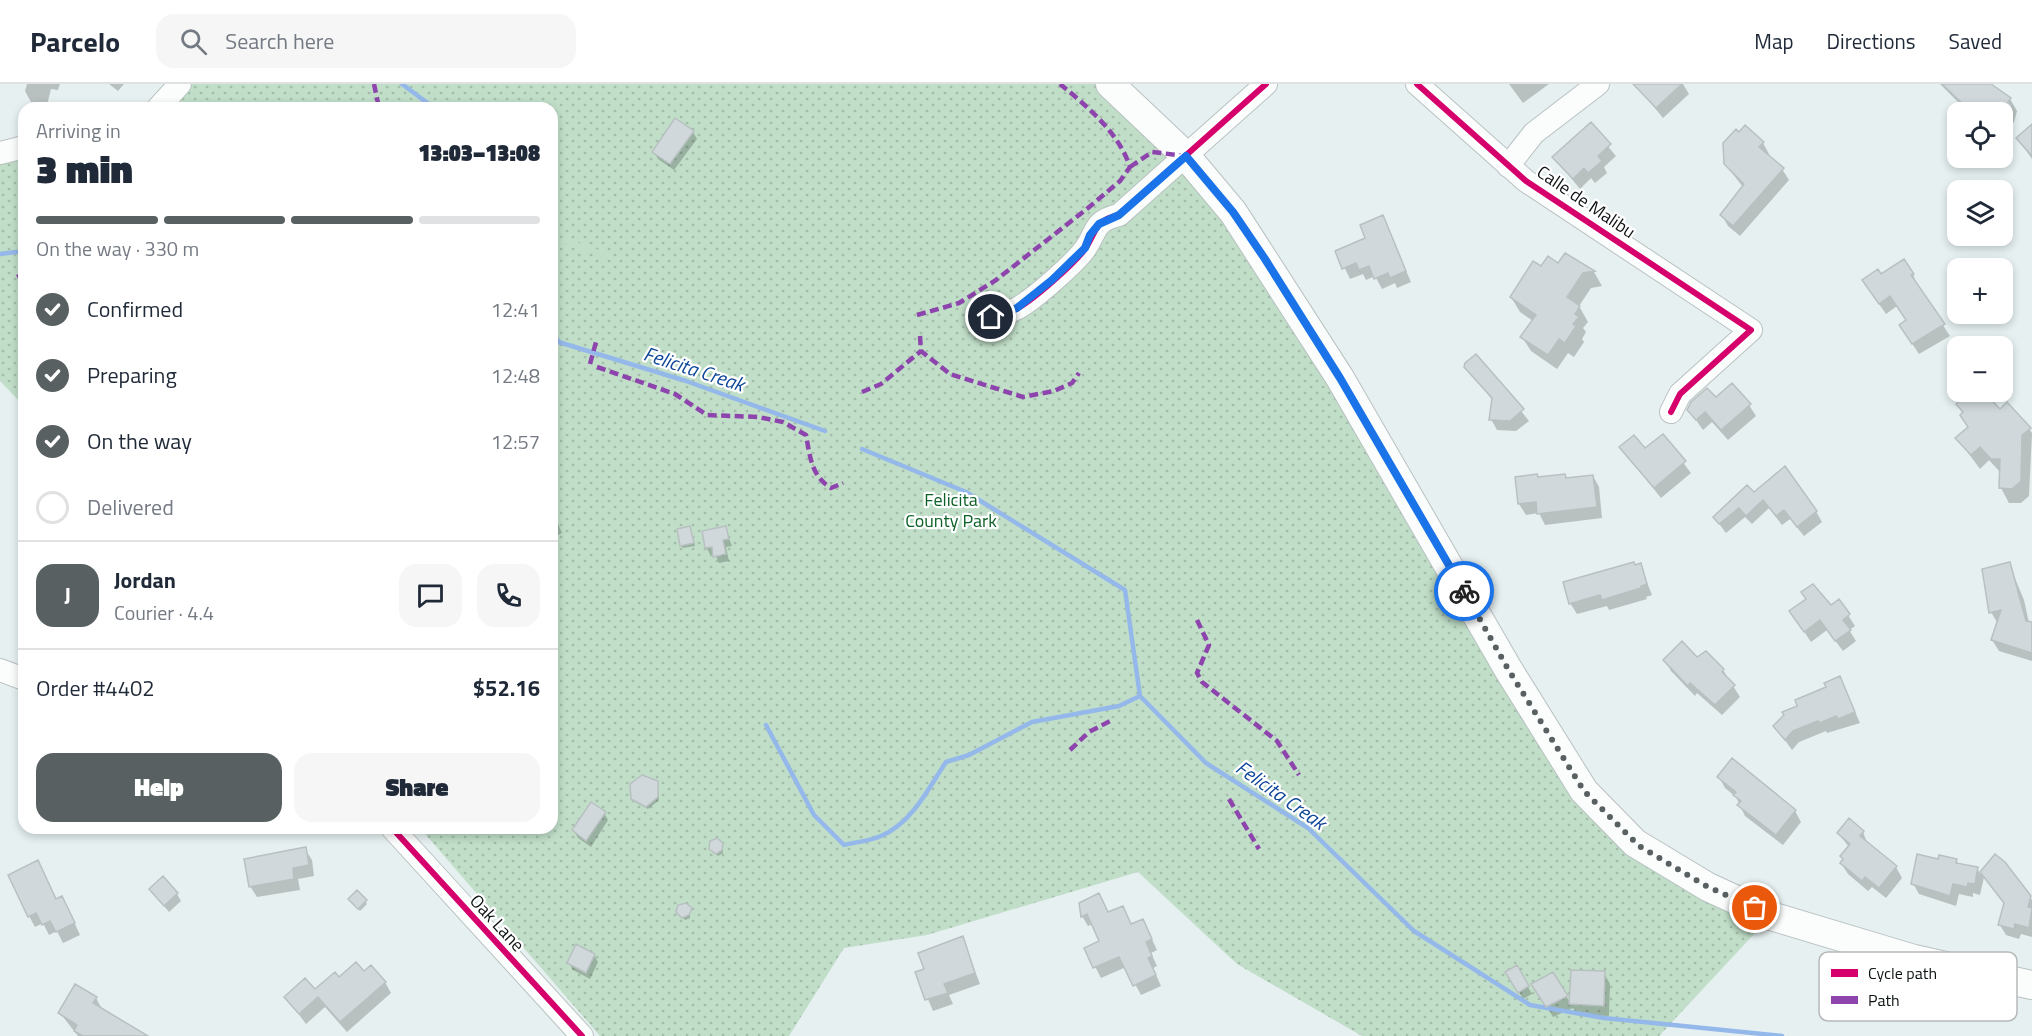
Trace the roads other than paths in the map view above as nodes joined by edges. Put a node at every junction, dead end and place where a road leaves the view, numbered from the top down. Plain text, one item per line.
1 (180, 84) edge
2 (1110, 84) edge
3 (1266, 84) edge
4 (1417, 84) edge
5 (1598, 84) edge
6 (164, 102) edge
7 (18, 148) edge
8 (0, 153) edge
9 (1186, 156) junction
10 (1508, 166) junction
11 (991, 317) dead end
12 (1671, 412) dead end
13 (0, 670) edge
14 (18, 677) edge
15 (397, 834) edge
16 (1891, 952) edge
17 (2017, 982) edge
18 (2032, 985) edge
19 (582, 1036) edge

1 - 6 street
2 - 9 main road
3 - 9 street
4 - 10 street, Calle de Malibu
5 - 10 street
7 - 8 street
9 - 11 street
9 - 16 main road
10 - 12 street, Calle de Malibu
13 - 14 street
15 - 19 street, Oak Lane
17 - 18 main road

